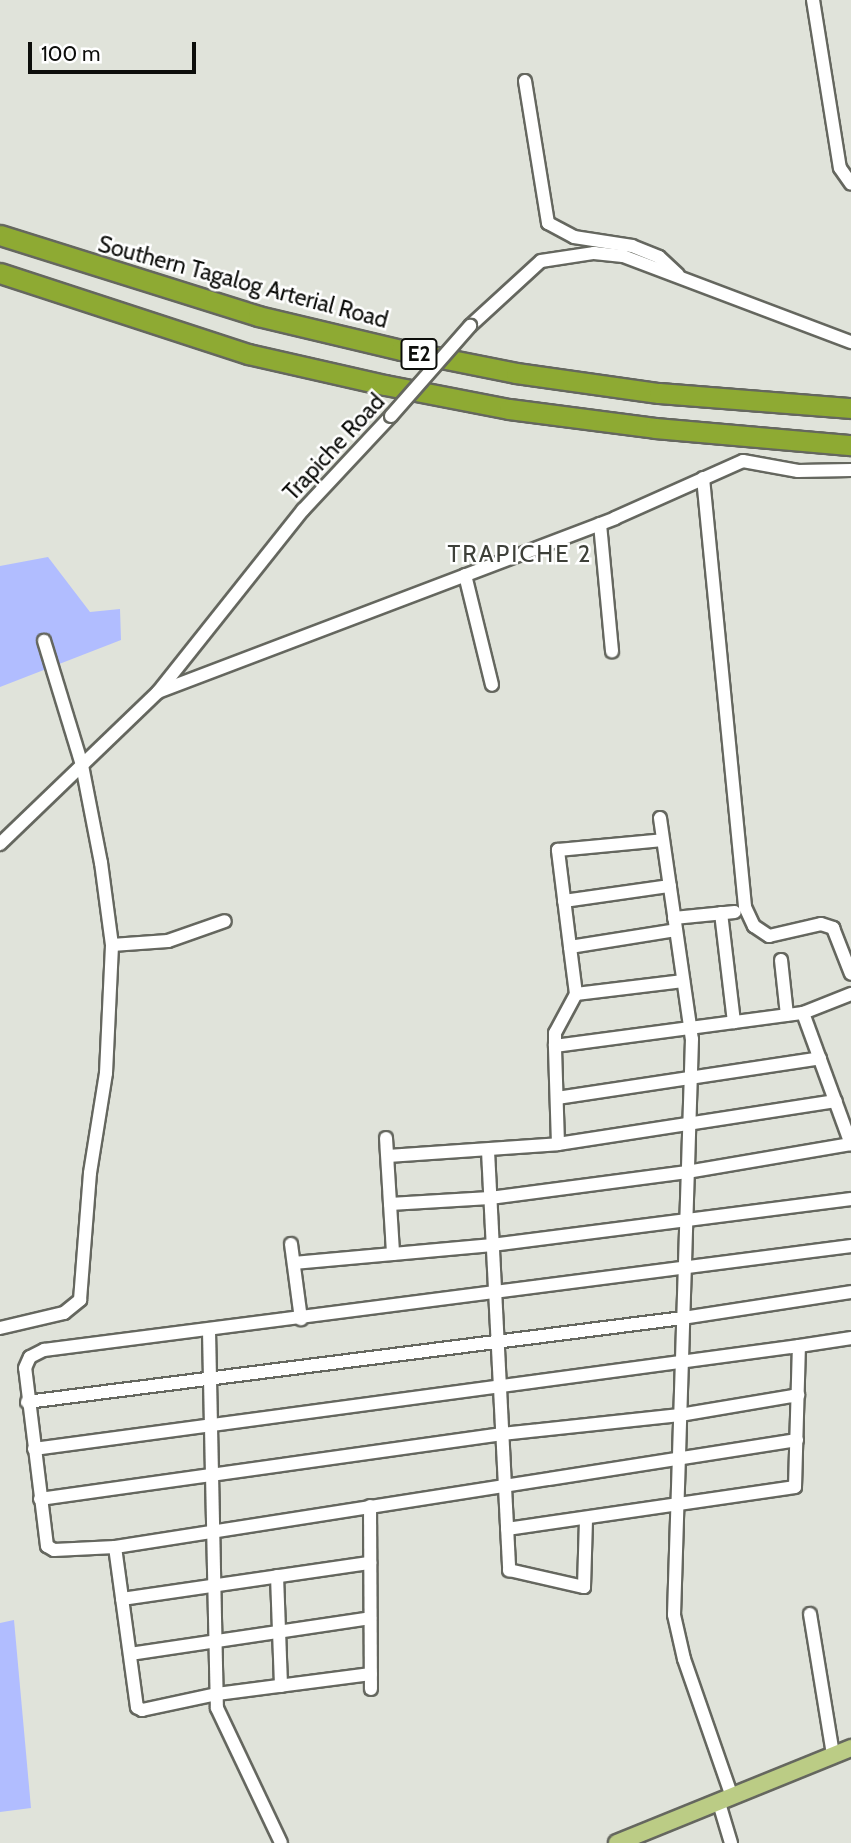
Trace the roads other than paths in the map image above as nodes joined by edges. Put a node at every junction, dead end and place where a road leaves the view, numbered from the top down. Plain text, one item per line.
1 (813, 0) edge
2 (525, 81) dead end
3 (851, 184) edge
4 (0, 235) edge
5 (0, 274) edge
6 (678, 276) junction
7 (851, 342) edge
8 (851, 408) edge
9 (851, 445) edge
10 (851, 470) edge
11 (703, 478) junction
12 (600, 524) junction
13 (465, 575) junction
14 (44, 641) dead end
15 (612, 651) dead end
16 (492, 685) dead end
17 (158, 692) junction
18 (82, 765) junction
19 (660, 818) dead end
20 (663, 839) junction
21 (0, 844) edge
22 (670, 886) junction
23 (564, 901) junction
24 (736, 912) dead end
25 (721, 913) junction
26 (225, 921) dead end
27 (675, 924) junction
28 (112, 945) junction
29 (570, 947) junction
30 (781, 960) dead end
31 (851, 974) edge
32 (683, 981) junction
33 (576, 994) junction
34 (851, 994) edge
35 (803, 1013) junction
36 (787, 1015) junction
37 (734, 1022) junction
38 (690, 1028) junction
39 (555, 1046) junction
40 (820, 1058) junction
41 (690, 1079) junction
42 (557, 1098) junction
43 (835, 1101) junction
44 (688, 1127) junction
45 (386, 1138) dead end
46 (558, 1144) junction
47 (851, 1144) edge
48 (488, 1150) junction
49 (387, 1156) junction
50 (687, 1172) junction
51 (490, 1198) junction
52 (851, 1199) edge
53 (390, 1204) junction
54 (686, 1221) junction
55 (291, 1244) dead end
56 (492, 1245) junction
57 (851, 1246) edge
58 (393, 1254) junction
59 (294, 1263) junction
60 (684, 1268) junction
61 (851, 1292) edge
62 (495, 1294) junction
63 (683, 1318) junction
64 (301, 1319) junction
65 (0, 1328) edge
66 (209, 1331) junction
67 (851, 1338) edge
68 (497, 1340) junction
69 (799, 1346) junction
70 (681, 1364) junction
71 (210, 1377) junction
72 (499, 1385) junction
73 (798, 1395) junction
74 (27, 1402) junction
75 (680, 1415) junction
76 (211, 1425) junction
77 (502, 1434) junction
78 (797, 1440) junction
79 (34, 1449) junction
80 (678, 1460) junction
81 (212, 1475) junction
82 (505, 1485) junction
83 (40, 1499) junction
84 (370, 1506) junction
85 (677, 1508) junction
86 (586, 1520) junction
87 (507, 1530) junction
88 (213, 1531) junction
89 (115, 1547) junction
90 (370, 1563) junction
91 (277, 1576) junction
92 (214, 1585) junction
93 (122, 1599) junction
94 (810, 1614) dead end
95 (370, 1618) junction
96 (279, 1631) junction
97 (215, 1641) junction
98 (130, 1654) junction
99 (371, 1674) junction
100 (281, 1686) junction
101 (371, 1689) dead end
102 (217, 1694) junction
103 (851, 1748) edge
104 (833, 1755) junction
105 (725, 1800) junction
106 (281, 1843) edge
107 (617, 1843) edge
108 (731, 1843) edge

1 - 3 street
2 - 6 street
4 - 8 highway, Southern Tagalog Arterial Road / E2
5 - 9 highway, E2
6 - 7 street, Trapiche Road
6 - 17 street, Trapiche Road, bridge
10 - 11 street
11 - 12 street
11 - 31 street
12 - 13 street
12 - 15 street
13 - 16 street
13 - 17 street
14 - 18 street
17 - 18 street, Trapiche Road
18 - 21 street, Trapiche Road
18 - 28 street
19 - 20 street
20 - 22 street
20 - 23 street
22 - 23 street
22 - 27 street
23 - 29 street
24 - 25 street
25 - 27 street
25 - 37 street
26 - 28 street
27 - 29 street
27 - 32 street
28 - 65 street
29 - 33 street
30 - 36 street
32 - 33 street
32 - 38 street
33 - 39 street
34 - 35 street
35 - 36 street
35 - 40 street
36 - 37 street
37 - 38 street
38 - 39 street
38 - 41 street
39 - 42 street
40 - 41 street
40 - 43 street
41 - 42 street
41 - 44 street
42 - 46 street
43 - 44 street
43 - 47 street
44 - 46 street
44 - 50 street
45 - 49 street
46 - 48 street
47 - 50 street
48 - 49 street
48 - 51 street
49 - 53 street
50 - 51 street
50 - 54 street
51 - 53 street
51 - 56 street
52 - 54 street
53 - 58 street
54 - 56 street
54 - 60 street
55 - 59 street
56 - 58 street
56 - 62 street
57 - 60 street
58 - 59 street
59 - 64 street
60 - 62 street
60 - 63 street
61 - 63 street
62 - 64 street
62 - 68 street
63 - 68 street
63 - 70 street
64 - 66 street
66 - 71 street
66 - 74 street
67 - 69 street
68 - 71 street
68 - 72 street
69 - 70 street
69 - 73 street
70 - 72 street
70 - 75 street
71 - 74 street
71 - 76 street
72 - 76 street
72 - 77 street
73 - 75 street
73 - 78 street
74 - 79 street
75 - 77 street
75 - 80 street
76 - 79 street
76 - 81 street
77 - 81 street
77 - 82 street
78 - 80 street
78 - 85 street
79 - 83 street
80 - 82 street
80 - 85 street
81 - 83 street
81 - 88 street
82 - 84 street
82 - 87 street
83 - 89 street
84 - 88 street
84 - 90 street
85 - 86 street
85 - 105 street
86 - 87 street
86 - 87 street
88 - 89 street
88 - 92 street
89 - 93 street
90 - 91 street
90 - 95 street
91 - 92 street
91 - 96 street
92 - 93 street
92 - 97 street
93 - 98 street
94 - 104 street
95 - 96 street
95 - 99 street
96 - 97 street
96 - 100 street
97 - 98 street
97 - 102 street
98 - 102 street
99 - 100 street
99 - 101 street
100 - 102 street
102 - 106 street
103 - 104 main road
104 - 105 main road
105 - 107 main road
105 - 108 street

